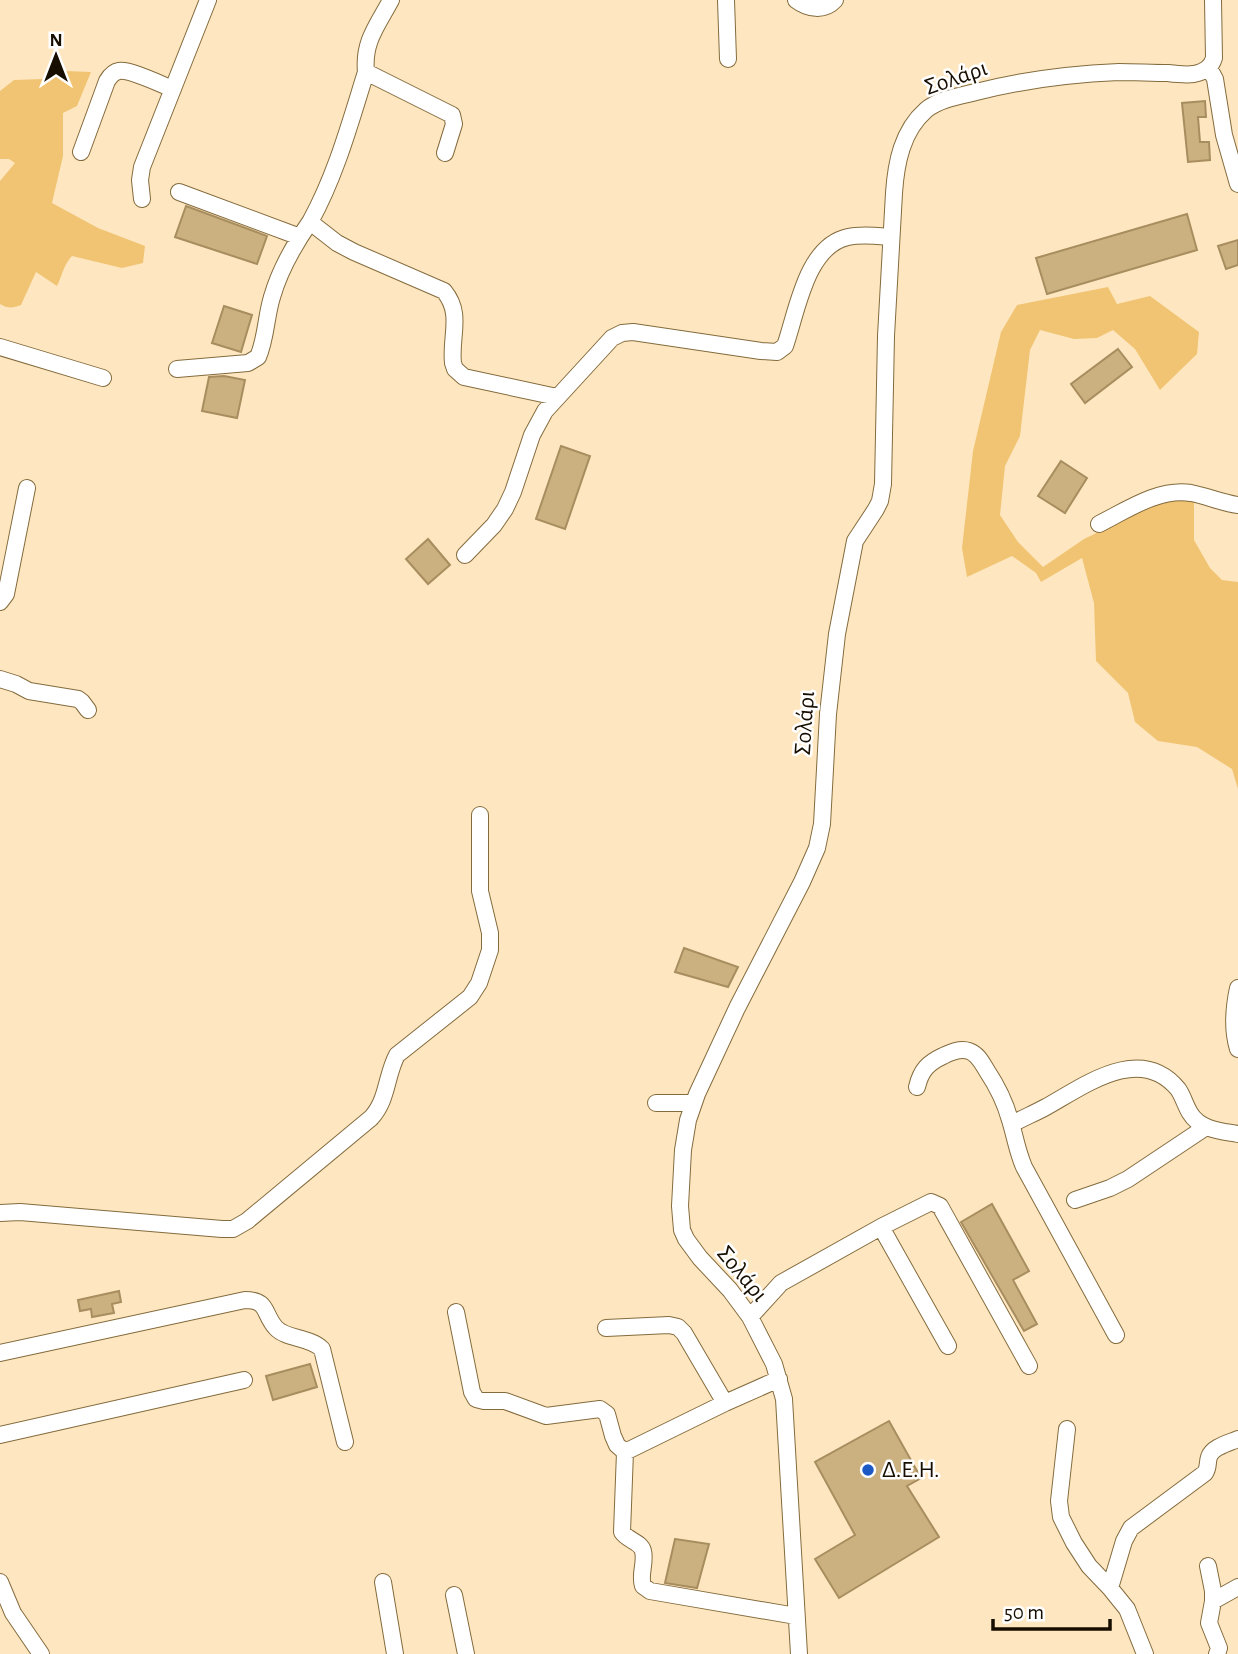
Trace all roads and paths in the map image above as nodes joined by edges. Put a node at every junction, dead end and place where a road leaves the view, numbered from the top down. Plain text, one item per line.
1 (208, 0) edge
2 (391, 0) edge
3 (726, 0) edge
4 (796, 0) edge
5 (835, 0) edge
6 (1213, 0) edge
7 (728, 59) dead end
8 (1209, 68) junction
9 (366, 72) junction
10 (173, 89) junction
11 (81, 152) dead end
12 (445, 153) dead end
13 (1238, 184) edge
14 (179, 192) dead end
15 (142, 199) dead end
16 (310, 222) junction
17 (300, 237) junction
18 (891, 237) junction
19 (0, 347) edge
20 (177, 369) dead end
21 (103, 378) dead end
22 (557, 397) junction
23 (26, 488) dead end
24 (1238, 506) edge
25 (1099, 524) dead end
26 (465, 555) dead end
27 (0, 602) edge
28 (0, 679) edge
29 (88, 710) dead end
30 (480, 815) dead end
31 (1238, 988) edge
32 (1238, 1049) edge
33 (917, 1087) dead end
34 (656, 1103) dead end
35 (693, 1103) junction
36 (1012, 1124) junction
37 (1206, 1127) junction
38 (1238, 1134) edge
39 (1075, 1200) dead end
40 (0, 1213) edge
41 (881, 1227) junction
42 (456, 1312) dead end
43 (750, 1317) junction
44 (606, 1328) dead end
45 (1116, 1335) dead end
46 (948, 1346) dead end
47 (0, 1353) edge
48 (1029, 1366) dead end
49 (779, 1379) junction
50 (244, 1380) dead end
51 (725, 1403) junction
52 (1067, 1429) dead end
53 (0, 1434) edge
54 (1238, 1439) edge
55 (345, 1441) dead end
56 (625, 1452) junction
57 (1208, 1566) dead end
58 (0, 1582) edge
59 (383, 1582) dead end
60 (1238, 1587) edge
61 (1110, 1588) junction
62 (454, 1595) dead end
63 (1213, 1601) junction
64 (796, 1616) junction
65 (41, 1654) edge
66 (395, 1654) edge
67 (466, 1654) edge
68 (799, 1654) edge
69 (1145, 1654) edge
70 (1217, 1654) edge

1 - 10 street
2 - 9 street
3 - 7 street
4 - 5 street
6 - 8 street
8 - 13 street
8 - 18 street, Σολάρι
9 - 12 street
9 - 16 street
10 - 11 street
10 - 15 street
14 - 17 street
16 - 17 street
16 - 22 street
17 - 20 street
18 - 22 street
18 - 35 street, Σολάρι
19 - 21 street
22 - 26 street
23 - 27 street
24 - 25 street
28 - 29 street
30 - 40 street
31 - 32 street
33 - 36 street
34 - 35 street
35 - 43 street, Σολάρι
36 - 37 street
36 - 45 street
37 - 38 street
37 - 39 street
41 - 43 street
41 - 46 street
41 - 48 street
42 - 56 street
43 - 49 street, Σολάρι
44 - 51 street
47 - 55 street
49 - 51 street
49 - 64 street, Σολάρι
50 - 53 street
51 - 56 street
52 - 61 street
54 - 61 street
56 - 64 street
57 - 63 street
58 - 65 street
59 - 66 street
60 - 63 street
61 - 69 street
62 - 67 street
63 - 70 street
64 - 68 street, Σολάρι

